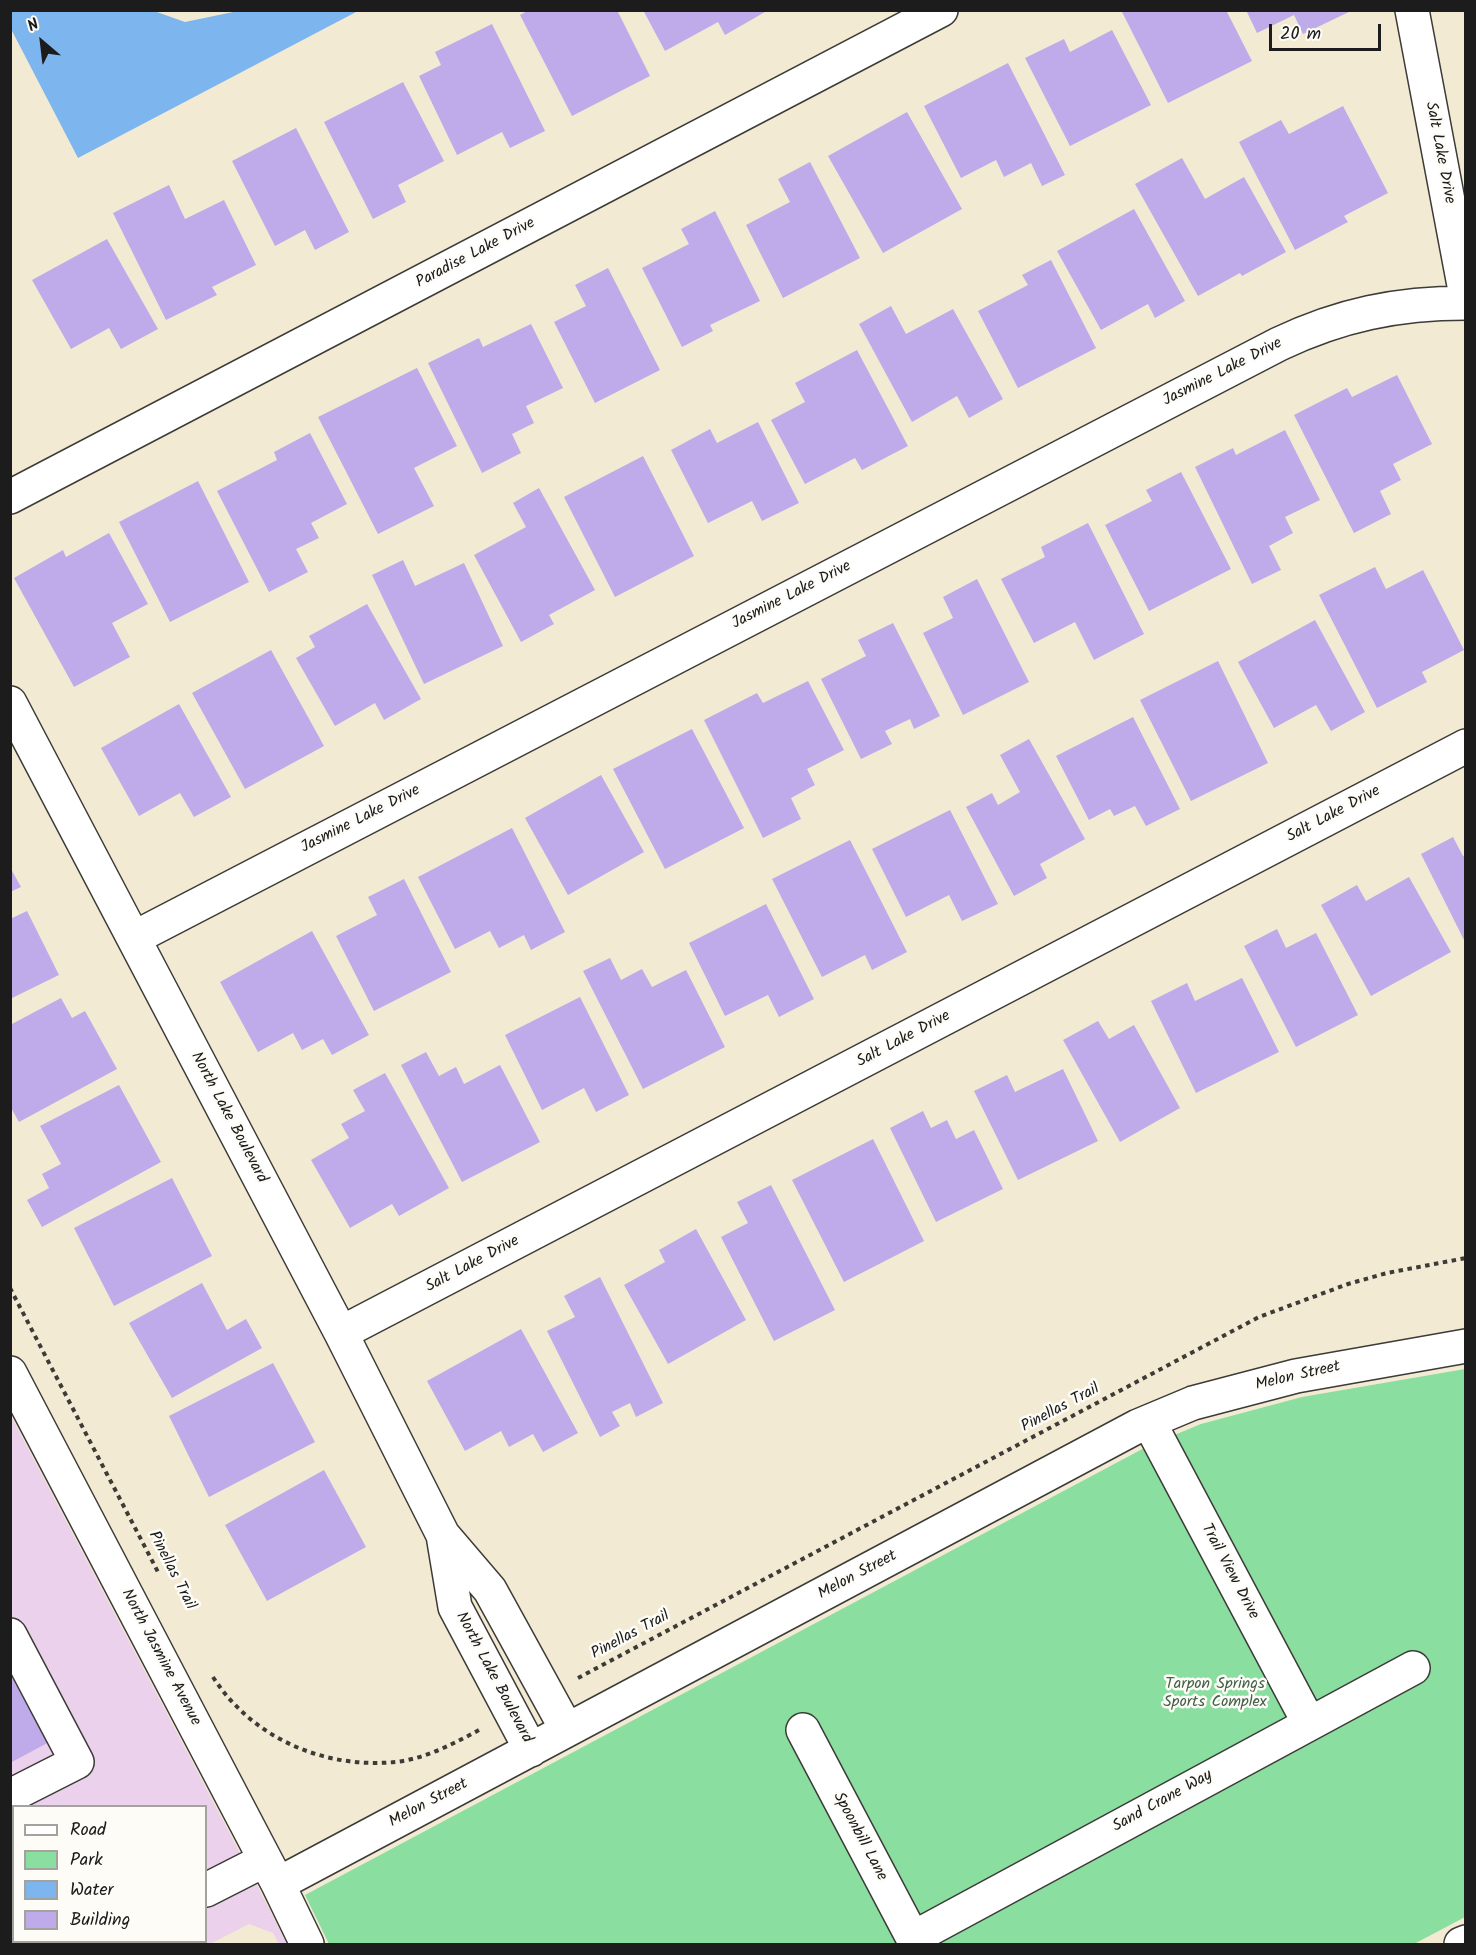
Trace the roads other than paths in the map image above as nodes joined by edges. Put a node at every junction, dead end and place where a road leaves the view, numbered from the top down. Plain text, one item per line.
1 (941, 10) edge
2 (1412, 10) edge
3 (1466, 297) edge
4 (1466, 303) edge
5 (10, 497) edge
6 (10, 703) edge
7 (1466, 746) edge
8 (134, 938) junction
9 (341, 1334) junction
10 (1466, 1346) edge
11 (10, 1373) edge
12 (1149, 1422) junction
13 (442, 1536) junction
14 (10, 1635) edge
15 (1413, 1668) dead end
16 (1309, 1723) junction
17 (567, 1730) junction
18 (803, 1730) dead end
19 (531, 1750) junction
20 (10, 1796) edge
21 (272, 1872) junction
22 (207, 1890) edge
23 (915, 1941) edge
24 (1466, 1942) edge
25 (302, 1943) edge
26 (1461, 1944) edge

1 - 5 street, Paradise Lake Drive
2 - 3 street, Salt Lake Drive
4 - 8 street, Jasmine Lake Drive
6 - 8 street, North Lake Boulevard
7 - 9 street, Salt Lake Drive
8 - 9 street, North Lake Boulevard
9 - 13 street, North Lake Boulevard
10 - 12 street, Melon Street
11 - 21 street, North Jasmine Avenue
12 - 16 street, Trail View Drive
12 - 17 street, Melon Street
13 - 17 street, North Lake Boulevard
13 - 19 street, North Lake Boulevard
14 - 20 street
15 - 16 street, Sand Crane Way
16 - 23 street, Sand Crane Way
17 - 19 street, Melon Street
18 - 23 street, Spoonbill Lane
19 - 21 street, Melon Street
21 - 22 street, Melon Street
21 - 25 street, North Jasmine Avenue
24 - 26 street

